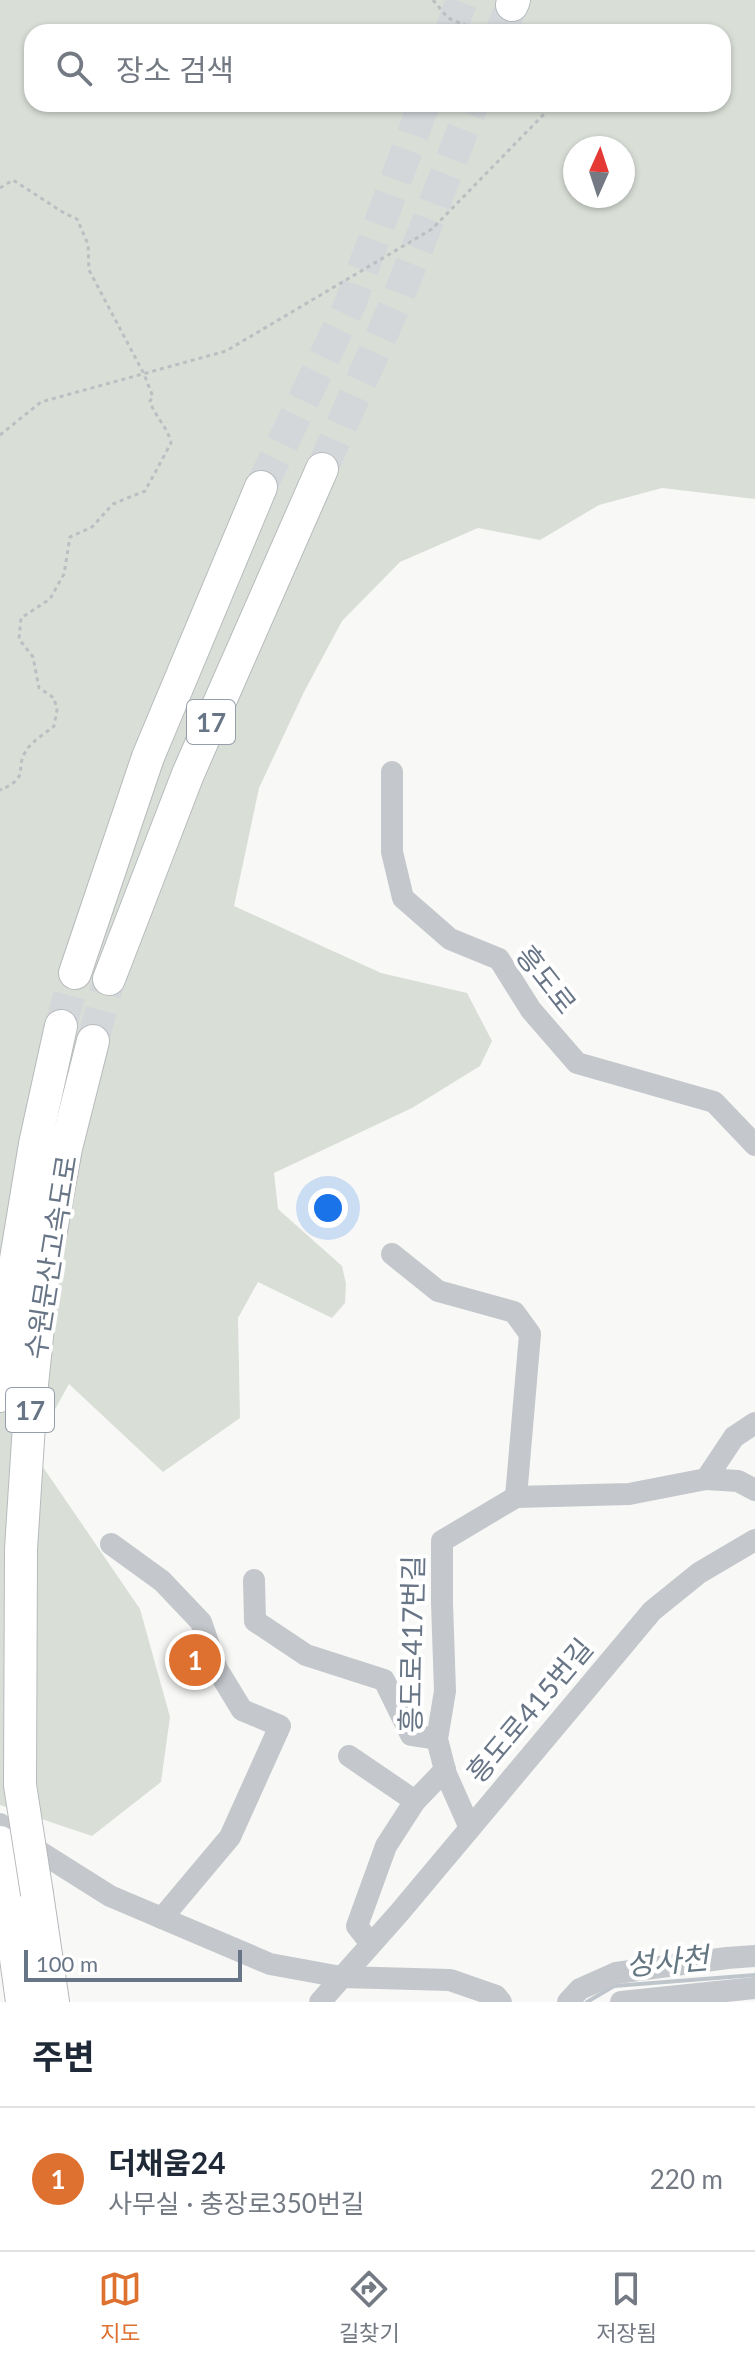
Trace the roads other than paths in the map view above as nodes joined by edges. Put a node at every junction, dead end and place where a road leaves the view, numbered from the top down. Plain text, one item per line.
1 (322, 469) tunnel mouth
2 (261, 487) tunnel mouth
3 (392, 772) dead end
4 (75, 973) tunnel mouth
5 (109, 979) tunnel mouth
6 (61, 1026) tunnel mouth
7 (93, 1041) tunnel mouth
8 (755, 1145) edge
9 (392, 1254) dead end
10 (0, 1396) edge
11 (755, 1423) edge
12 (706, 1479) junction
13 (755, 1490) edge
14 (516, 1497) junction
15 (755, 1540) edge
16 (111, 1544) dead end
17 (254, 1580) dead end
18 (437, 1739) junction
19 (349, 1756) dead end
20 (445, 1770) junction
21 (415, 1801) junction
22 (0, 1824) edge
23 (470, 1828) junction
24 (0, 1842) edge
25 (162, 1918) junction
26 (371, 1944) junction
27 (755, 1956) edge
28 (341, 1977) junction
29 (755, 1988) edge
30 (22, 2002) edge
31 (53, 2002) edge
32 (320, 2002) edge
33 (501, 2002) edge
34 (568, 2002) edge
35 (621, 2002) edge

1 - 5 highway, 17
2 - 4 highway, 17
3 - 8 street, 흥도로
6 - 10 highway, 수원문산고속도로 / 17
7 - 31 highway, 수원문산고속도로 / 17, bridge
9 - 14 street
11 - 12 street
12 - 13 street, 흥도로417번길
12 - 14 street, 흥도로417번길
14 - 18 street, 흥도로417번길
15 - 23 street, 흥도로415번길
16 - 25 street
17 - 18 street, 흥도로415번길
18 - 20 street, 흥도로417번길
19 - 21 street
20 - 21 street, 흥도로415번길
20 - 23 street, 흥도로417번길
21 - 26 street, 흥도로415번길
22 - 25 street
23 - 26 street, 흥도로415번길
24 - 30 highway
25 - 28 street
26 - 28 street, 흥도로415번길
27 - 34 street
28 - 32 street, 흥도로415번길
28 - 33 street
29 - 35 street

